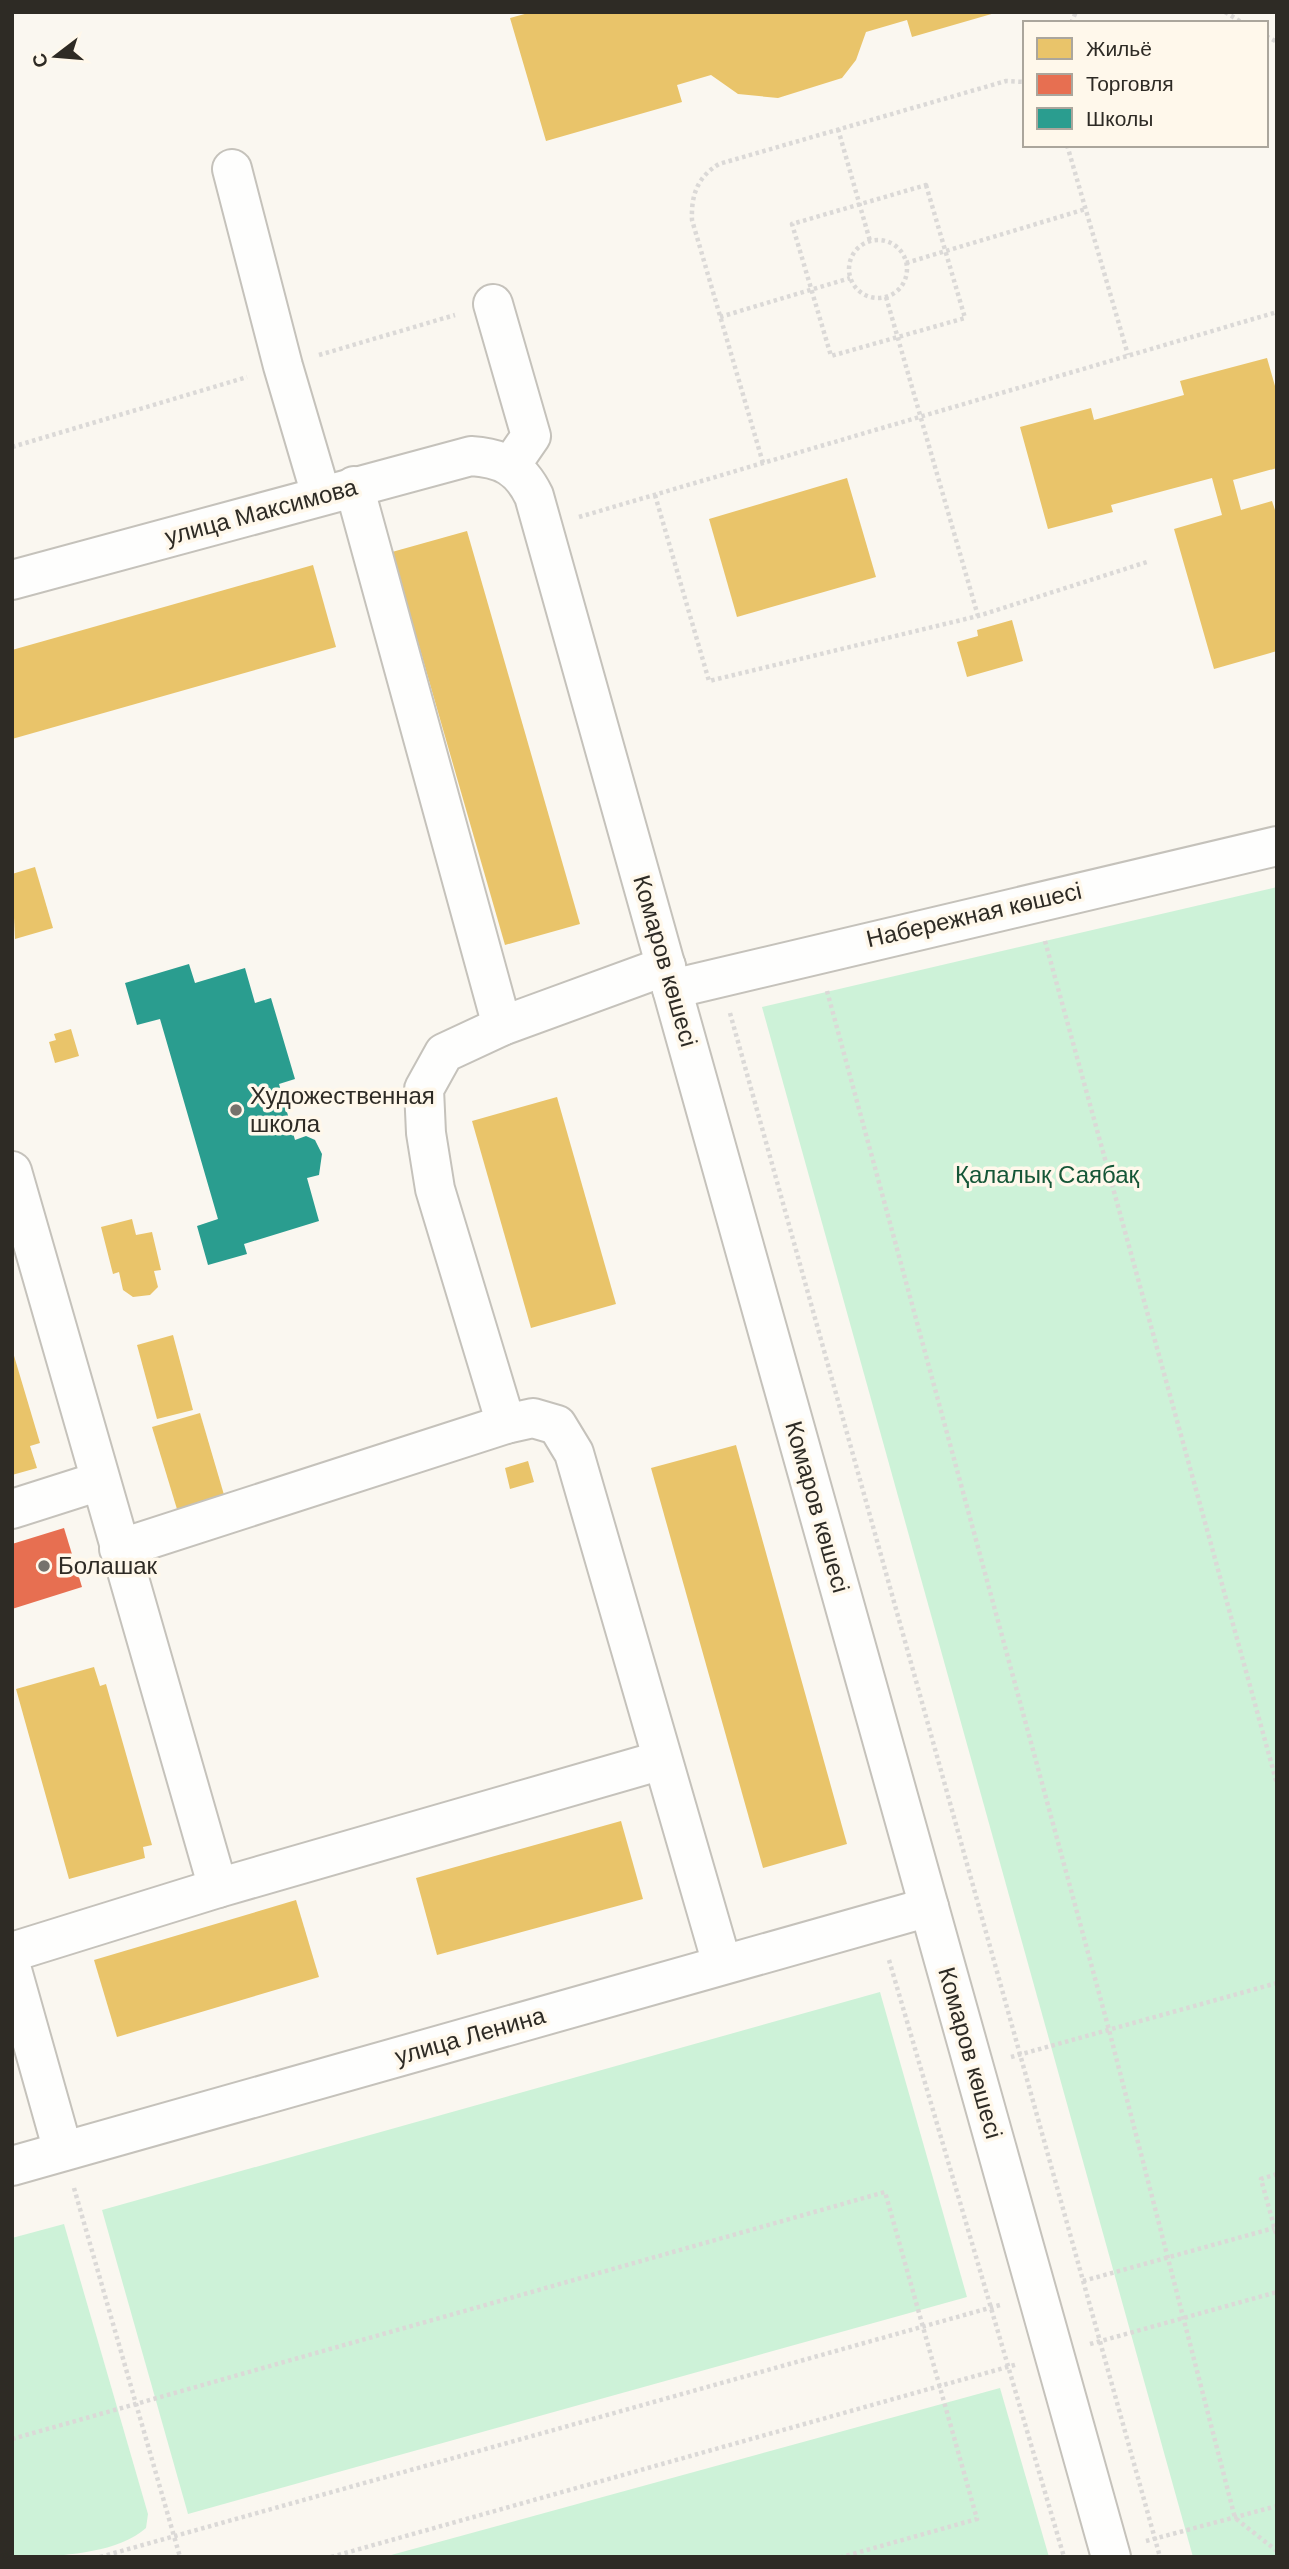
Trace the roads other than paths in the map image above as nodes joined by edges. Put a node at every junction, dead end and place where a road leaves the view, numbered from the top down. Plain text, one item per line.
1 (232, 169) dead end
2 (493, 304) dead end
3 (511, 465) junction
4 (338, 491) junction
5 (12, 580) edge
6 (1277, 846) edge
7 (669, 978) junction
8 (502, 1026) junction
9 (12, 1171) edge
10 (506, 1424) junction
11 (100, 1481) junction
12 (12, 1509) edge
13 (120, 1549) junction
14 (662, 1759) junction
15 (218, 1888) junction
16 (929, 1907) junction
17 (12, 1952) edge
18 (722, 1964) junction
19 (12, 1970) edge
20 (64, 2151) junction
21 (12, 2166) edge
22 (1110, 2554) edge

1 - 4 street
2 - 3 street
3 - 4 street, улица Максимова
3 - 7 street, Комаров көшесі
4 - 5 street, улица Максимова
4 - 8 street
6 - 7 street, Набережная көшесі
7 - 8 street, Набережная көшесі
7 - 16 street, Комаров көшесі
8 - 10 street, Набережная көшесі
9 - 11 street
10 - 13 street
10 - 14 street
11 - 12 street
11 - 13 street
13 - 15 street
14 - 15 street
14 - 18 street
15 - 17 street
16 - 18 street, улица Ленина
16 - 22 street, Комаров көшесі
18 - 20 street, улица Ленина
19 - 20 street
20 - 21 street, улица Ленина

